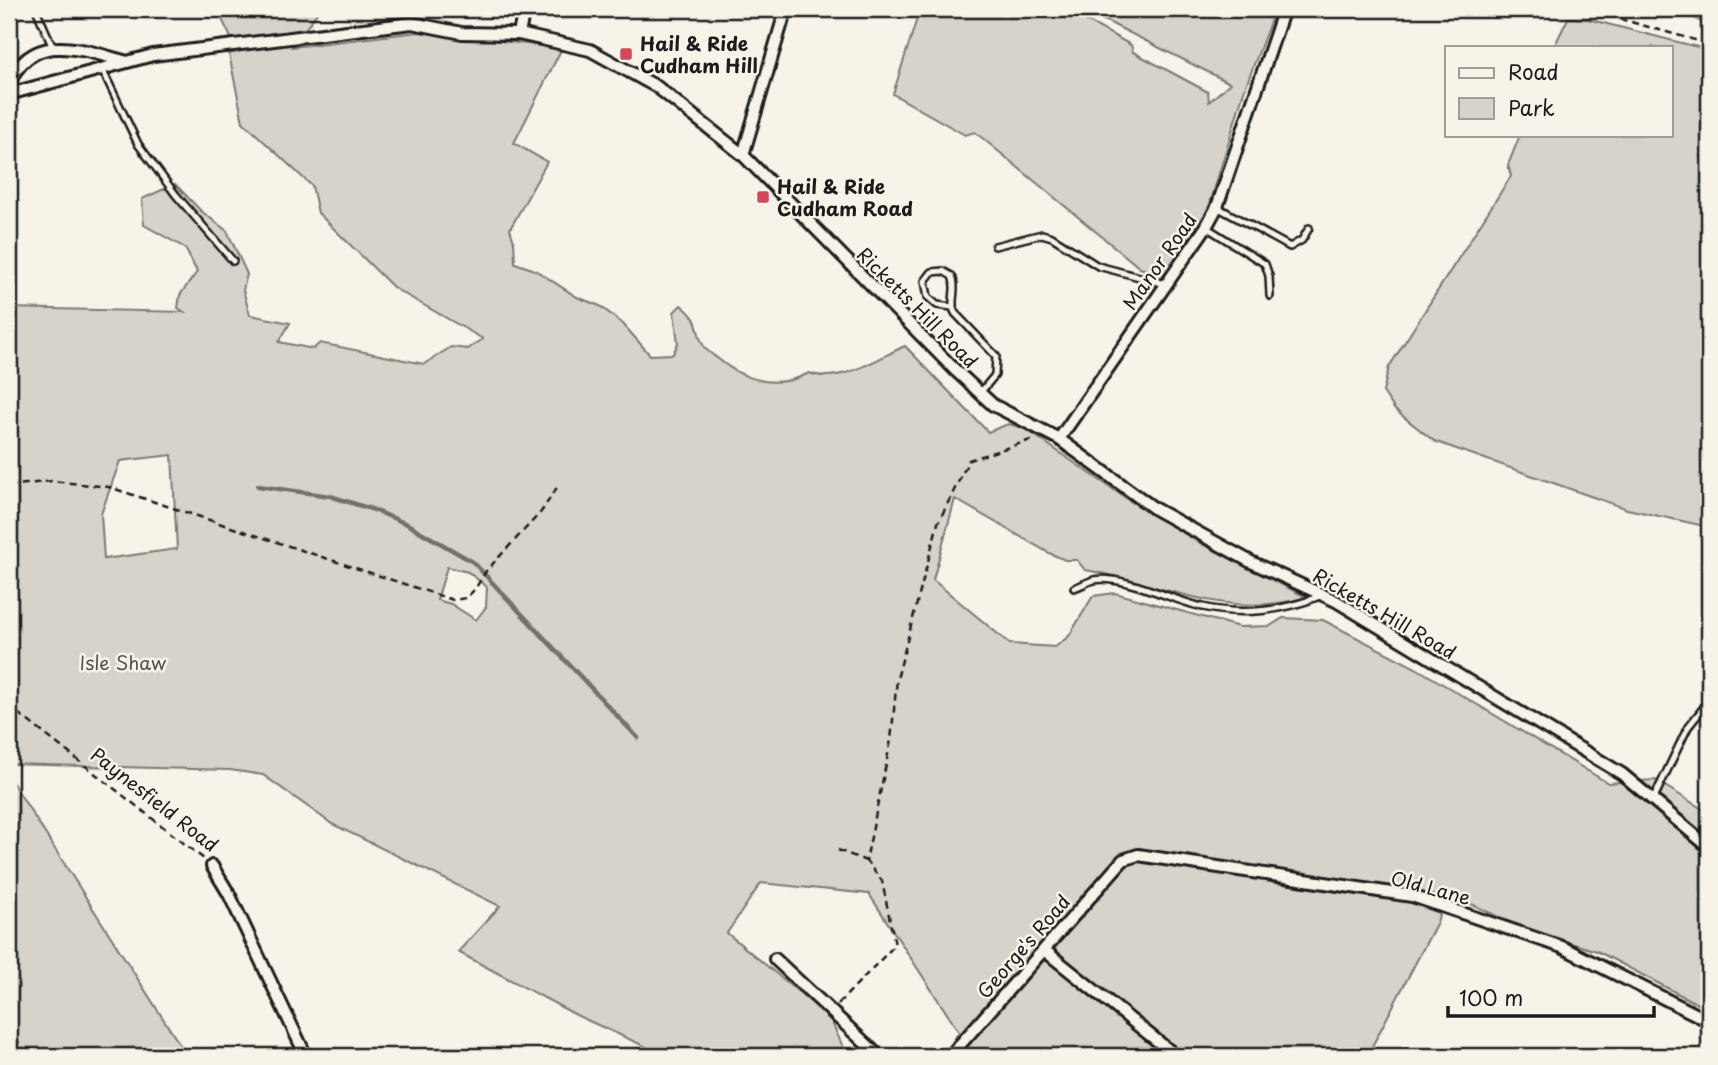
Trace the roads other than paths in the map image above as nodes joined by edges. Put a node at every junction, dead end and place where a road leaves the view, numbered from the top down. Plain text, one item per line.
1 (36, 9) edge
2 (524, 9) edge
3 (786, 9) edge
4 (1284, 9) edge
5 (519, 34) junction
6 (53, 48) junction
7 (128, 62) junction
8 (102, 69) junction
9 (9, 84) edge
10 (9, 94) edge
11 (743, 155) junction
12 (1217, 207) junction
13 (1206, 227) junction
14 (1309, 228) dead end
15 (995, 246) dead end
16 (233, 261) dead end
17 (1166, 284) junction
18 (1270, 296) dead end
19 (951, 307) junction
20 (980, 393) junction
21 (1059, 439) junction
22 (1074, 588) dead end
23 (1323, 595) junction
24 (1709, 701) edge
25 (1653, 800) junction
26 (1709, 823) edge
27 (1700, 839) junction
28 (1709, 847) edge
29 (1123, 860) joint
30 (212, 866) road end
31 (1044, 950) junction
32 (775, 959) dead end
33 (1709, 1021) edge
34 (306, 1056) edge
35 (879, 1056) edge
36 (950, 1056) edge
37 (1176, 1056) edge

1 - 6 lane
2 - 5 street
3 - 11 street
4 - 12 street, Manor Road
5 - 7 street, Ricketts Hill Road
5 - 11 street, Ricketts Hill Road
6 - 7 street
6 - 9 street
7 - 8 street, Ricketts Hill Road
8 - 10 street, Ricketts Hill Road
8 - 16 lane
11 - 20 street, Ricketts Hill Road
12 - 13 street, Manor Road
12 - 14 lane
13 - 17 street, Manor Road
13 - 18 lane
15 - 17 lane
17 - 21 street, Manor Road
19 - 19 lane
19 - 20 lane
20 - 21 street, Ricketts Hill Road
21 - 23 street, Ricketts Hill Road
22 - 23 lane
23 - 25 street, Ricketts Hill Road
24 - 25 lane
25 - 27 street, Ricketts Hill Road
26 - 27 lane
27 - 28 street, Ricketts Hill Road
29 - 31 street, George's Road
29 - 33 street, Old Lane
30 - 34 street, Paynesfield Road
31 - 36 street, George's Road
31 - 37 street
32 - 35 street

